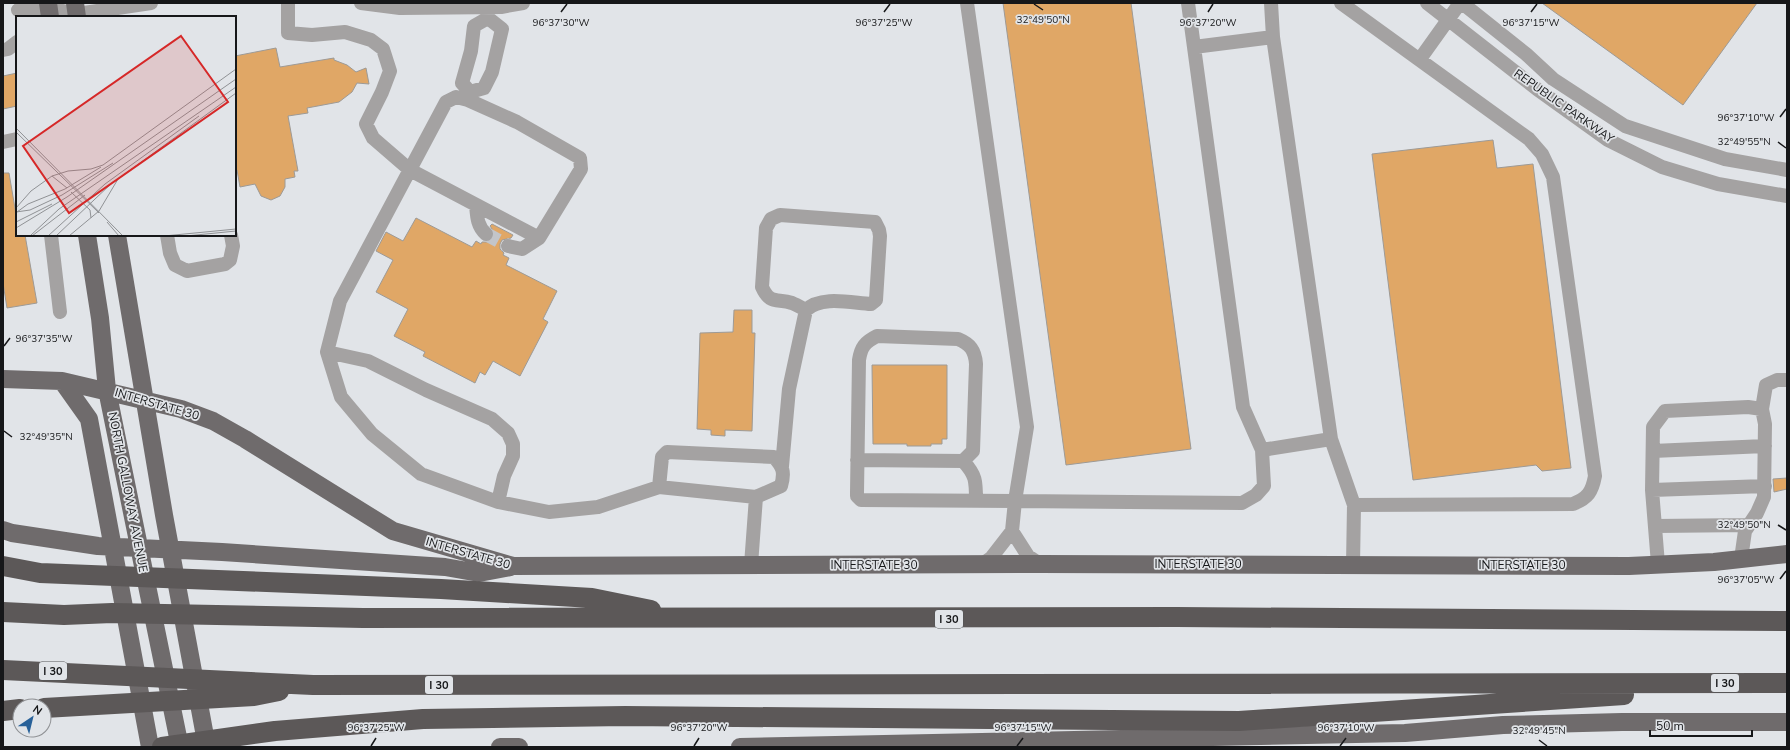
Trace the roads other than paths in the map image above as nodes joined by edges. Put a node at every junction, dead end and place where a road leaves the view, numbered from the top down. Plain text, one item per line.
1 (151, 3) edge
2 (288, 3) edge
3 (361, 3) edge
4 (523, 3) edge
5 (967, 3) edge
6 (1188, 3) edge
7 (1271, 3) edge
8 (1341, 3) edge
9 (1427, 3) edge
10 (1461, 3) edge
11 (51, 8) edge
12 (487, 9) edge
13 (18, 10) edge
14 (76, 11) edge
15 (1448, 19) junction
16 (1273, 37) junction
17 (16, 43) edge
18 (1194, 47) junction
19 (3, 50) edge
20 (1420, 59) junction
21 (469, 96) junction
22 (16, 139) edge
23 (3, 142) edge
24 (410, 170) junction
25 (1787, 170) edge
26 (1787, 196) edge
27 (476, 205) junction
28 (486, 234) tunnel mouth
29 (51, 236) edge
30 (87, 236) edge
31 (117, 236) edge
32 (167, 236) edge
33 (231, 236) edge
34 (539, 238) junction
35 (508, 246) tunnel mouth
36 (806, 310) junction
37 (60, 312) dead end
38 (327, 352) junction
39 (3, 379) edge
40 (1787, 380) edge
41 (62, 381) junction
42 (107, 390) junction
43 (145, 401) junction
44 (1762, 409) junction
45 (1331, 439) junction
46 (1766, 446) junction
47 (1262, 450) junction
48 (1653, 451) junction
49 (857, 460) junction
50 (963, 461) junction
51 (782, 466) junction
52 (1765, 486) junction
53 (659, 487) junction
54 (1652, 490) junction
55 (756, 497) junction
56 (976, 500) junction
57 (1015, 501) junction
58 (498, 502) junction
59 (1354, 505) junction
60 (1749, 525) junction
61 (1656, 526) junction
62 (3, 530) edge
63 (1012, 531) junction
64 (1787, 554) edge
65 (1741, 559) junction
66 (1040, 564) junction
67 (1658, 564) junction
68 (752, 565) junction
69 (981, 565) junction
70 (1353, 565) junction
71 (3, 566) edge
72 (513, 566) junction
73 (3, 600) edge
74 (3, 612) edge
75 (112, 613) junction
76 (695, 618) junction
77 (1787, 621) edge
78 (3, 670) edge
79 (1695, 683) junction
80 (1787, 683) edge
81 (313, 685) junction
82 (52, 708) edge
83 (1787, 722) edge
84 (150, 747) edge
85 (162, 747) edge
86 (180, 747) edge
87 (207, 747) edge
88 (500, 747) edge
89 (519, 747) edge
90 (740, 747) edge

1 - 14 street
2 - 24 street
3 - 12 street
4 - 12 street
5 - 57 street
6 - 18 street
7 - 16 street
8 - 20 street
9 - 15 street, REPUBLIC PARKWAY
10 - 15 street
10 - 25 street, REPUBLIC PARKWAY
11 - 13 street
11 - 14 street
12 - 21 street
12 - 21 street
15 - 20 street
15 - 26 street, REPUBLIC PARKWAY
16 - 18 street
16 - 45 street
17 - 19 street
18 - 47 street
20 - 59 street
21 - 24 street
21 - 34 street
22 - 23 street
24 - 27 street
24 - 38 street
27 - 28 street
27 - 34 street
29 - 37 street
30 - 42 main road, NORTH GALLOWAY AVENUE
31 - 43 main road
32 - 33 street
34 - 35 street
36 - 36 street
36 - 51 street
38 - 58 street
38 - 58 street
39 - 41 main road, INTERSTATE 30
40 - 44 street
41 - 42 main road, INTERSTATE 30
41 - 84 main road
42 - 43 main road, INTERSTATE 30
42 - 86 main road, NORTH GALLOWAY AVENUE
43 - 72 main road, INTERSTATE 30
43 - 87 main road
44 - 46 street
44 - 48 street
45 - 47 street
45 - 59 street
46 - 48 street
46 - 52 street
47 - 57 street
48 - 54 street
49 - 50 street
49 - 50 street
49 - 56 street
50 - 56 street
51 - 53 street
51 - 55 street
52 - 54 street
52 - 60 street
53 - 55 street
53 - 58 street
54 - 61 street
55 - 68 street
56 - 57 street
57 - 63 street
59 - 70 street
60 - 61 street
60 - 65 street
61 - 67 street
62 - 72 main road
63 - 66 street
63 - 69 street
64 - 65 main road, INTERSTATE 30
65 - 67 main road, INTERSTATE 30
66 - 69 main road, INTERSTATE 30
66 - 70 main road, INTERSTATE 30
67 - 70 main road, INTERSTATE 30
68 - 69 main road, INTERSTATE 30
68 - 72 main road, INTERSTATE 30
71 - 76 highway
73 - 75 highway
74 - 75 highway, I 30
75 - 76 highway, I 30
76 - 77 highway, I 30
78 - 81 highway, I 30
79 - 80 highway, I 30
79 - 81 highway, I 30
79 - 85 highway
81 - 82 highway
83 - 90 main road
88 - 89 main road

